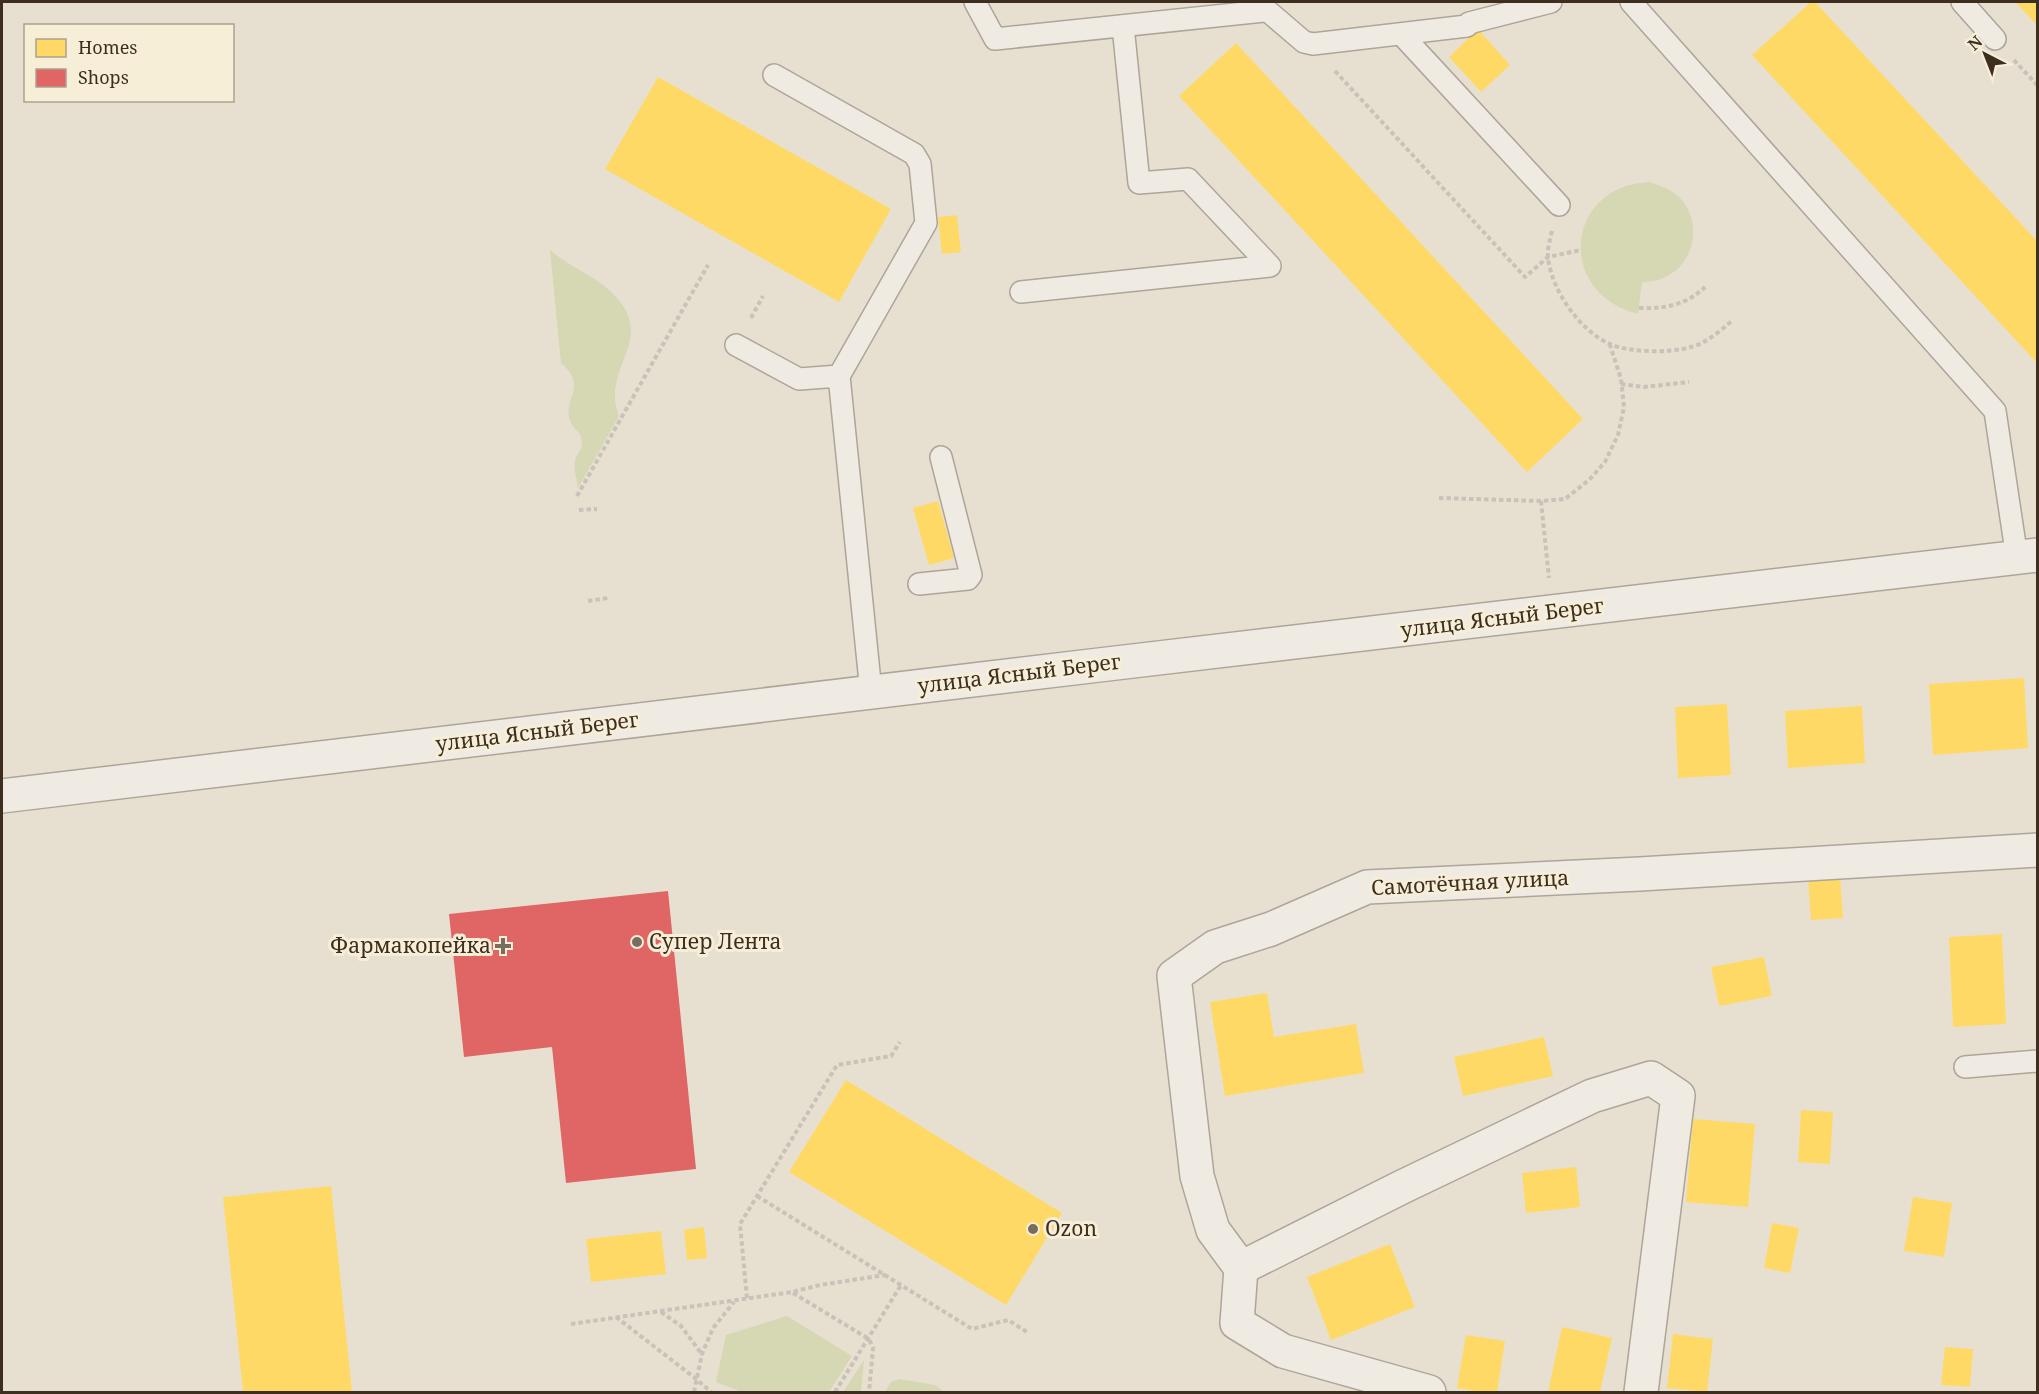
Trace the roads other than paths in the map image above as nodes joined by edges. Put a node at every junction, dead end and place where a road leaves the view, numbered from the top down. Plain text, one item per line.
1 (975, 2) edge
2 (1551, 2) edge
3 (1631, 2) edge
4 (1962, 2) edge
5 (1123, 26) junction
6 (1402, 35) junction
7 (1995, 39) dead end
8 (774, 75) dead end
9 (1559, 205) road end
10 (1021, 292) dead end
11 (736, 345) dead end
12 (839, 376) junction
13 (941, 457) dead end
14 (2027, 557) edge
15 (919, 584) dead end
16 (872, 692) junction
17 (2, 796) edge
18 (2037, 850) edge
19 (2037, 1061) edge
20 (1965, 1067) dead end
21 (1241, 1268) junction
22 (1429, 1392) edge
23 (1641, 1392) edge

1 - 5 lane
2 - 6 lane
3 - 14 lane
4 - 7 lane
5 - 6 lane
5 - 10 lane
6 - 9 lane
8 - 12 lane
11 - 12 lane
12 - 16 lane
13 - 15 lane
14 - 16 street, улица Ясный Берег
16 - 17 street, улица Ясный Берег
18 - 21 street, Самотёчная улица
19 - 20 lane
21 - 22 street
21 - 23 street

